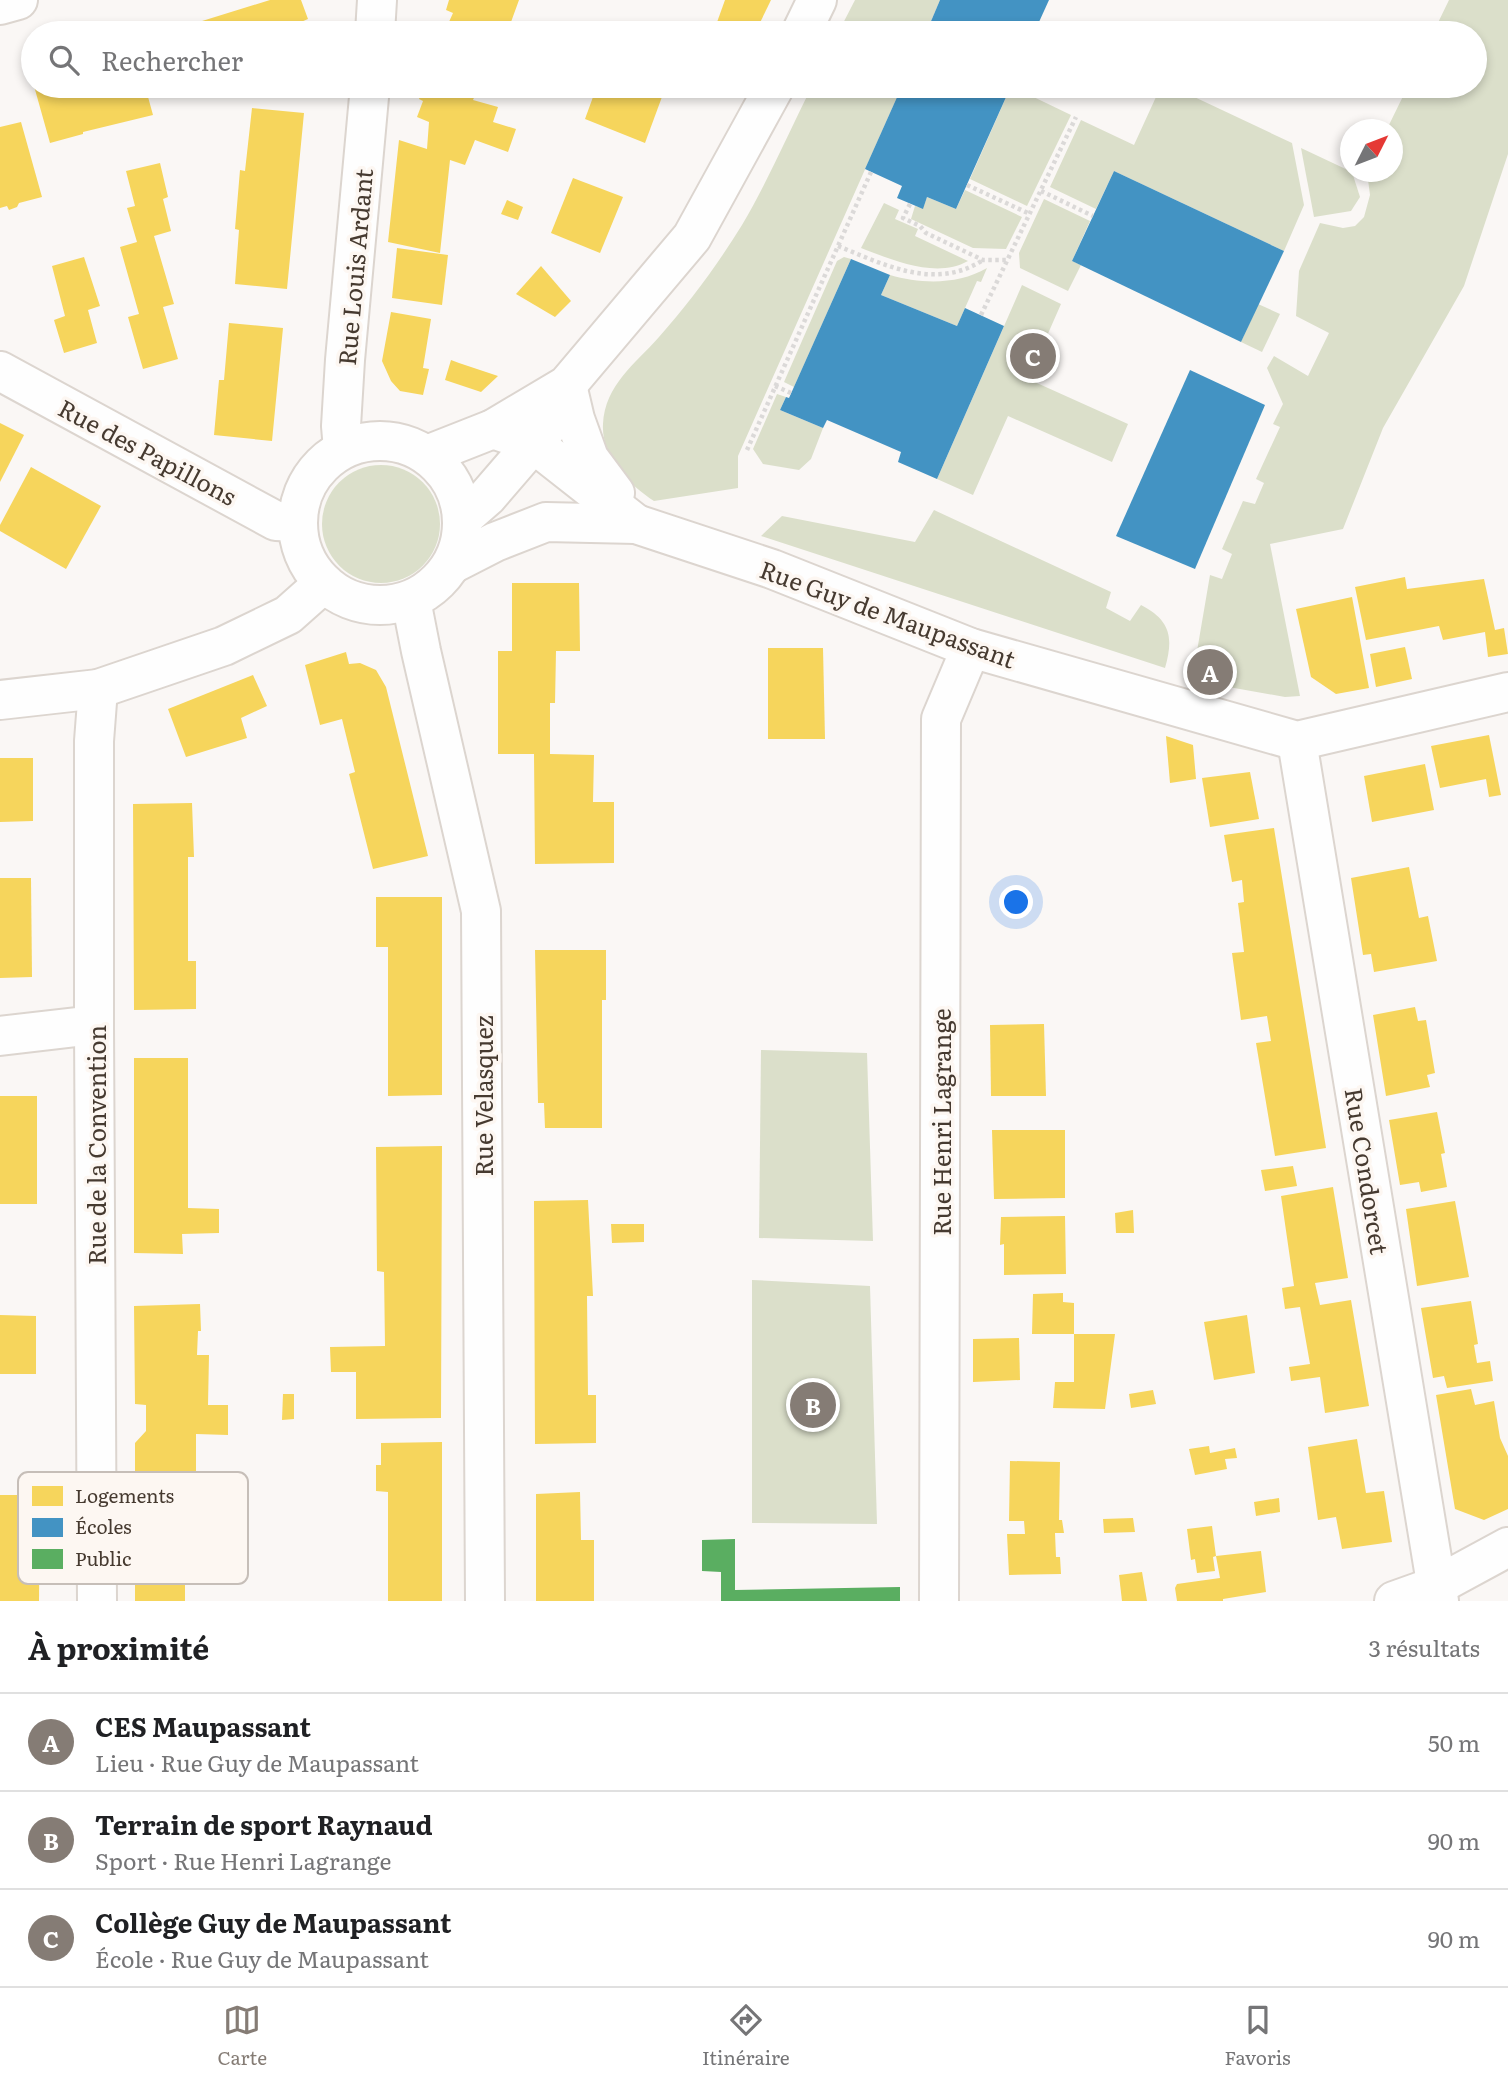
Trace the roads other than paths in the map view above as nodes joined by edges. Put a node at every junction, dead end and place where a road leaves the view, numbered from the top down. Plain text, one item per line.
1 (19, 0) edge
2 (377, 0) edge
3 (817, 0) edge
4 (0, 5) edge
5 (376, 21) edge
6 (807, 21) edge
7 (369, 98) edge
8 (768, 98) edge
9 (0, 371) edge
10 (567, 385) junction
11 (493, 429) junction
12 (533, 443) junction
13 (343, 449) junction
14 (427, 456) junction
15 (463, 518) junction
16 (298, 522) junction
17 (636, 524) junction
18 (452, 564) junction
19 (324, 583) junction
20 (411, 600) junction
21 (971, 649) junction
22 (98, 689) junction
23 (1508, 692) edge
24 (0, 700) edge
25 (1297, 741) junction
26 (94, 1026) junction
27 (0, 1036) edge
28 (96, 1472) edge
29 (1508, 1546) edge
30 (1437, 1593) edge
31 (485, 1601) edge
32 (939, 1601) edge
33 (1394, 1601) edge

1 - 4 street
2 - 5 street
3 - 6 street
7 - 13 street, Rue Louis Ardant
8 - 10 street
9 - 16 street, Rue des Papillons
10 - 11 street
10 - 12 street
10 - 17 street
11 - 12 street, Rue Guy de Maupassant
11 - 14 street
12 - 15 street
12 - 17 street, Rue Guy de Maupassant
13 - 14 street
13 - 16 street
14 - 15 street
15 - 18 street
16 - 19 street
17 - 18 street, Rue Guy de Maupassant
17 - 21 street, Rue Guy de Maupassant
18 - 20 street
19 - 20 street
19 - 22 street
20 - 31 street, Rue Velasquez
21 - 25 street, Rue Guy de Maupassant
21 - 32 street, Rue Henri Lagrange
22 - 24 street
22 - 26 street, Rue de la Convention
23 - 25 street, Rue Guy de Maupassant
25 - 30 street, Rue Condorcet
26 - 27 street
26 - 28 street, Rue de la Convention
29 - 30 street
30 - 33 street

